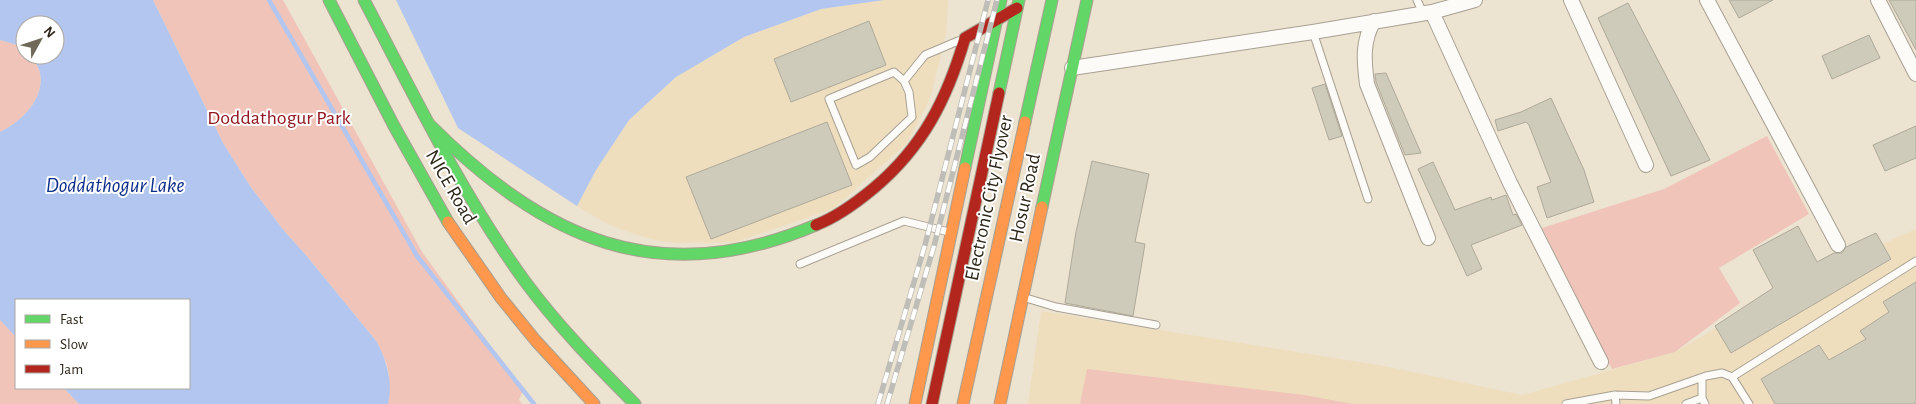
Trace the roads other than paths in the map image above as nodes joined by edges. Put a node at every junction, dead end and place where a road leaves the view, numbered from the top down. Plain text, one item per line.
1 (330, 0) edge
2 (364, 0) edge
3 (1001, 0) edge
4 (1052, 0) edge
5 (1062, 0) edge
6 (1087, 0) edge
7 (1417, 0) edge
8 (1475, 0) edge
9 (1572, 0) edge
10 (1707, 0) edge
11 (1878, 0) edge
12 (1018, 4) edge
13 (1427, 13) junction
14 (997, 20) junction
15 (1374, 21) junction
16 (1313, 32) junction
17 (965, 38) junction
18 (1072, 68) junction
19 (1916, 74) edge
20 (904, 81) junction
21 (429, 124) junction
22 (1030, 151) dead end
23 (1646, 165) dead end
24 (1368, 200) dead end
25 (952, 232) junction
26 (1428, 238) dead end
27 (1838, 245) dead end
28 (1916, 260) edge
29 (800, 264) dead end
30 (1023, 297) junction
31 (1156, 325) dead end
32 (1602, 362) dead end
33 (567, 376) junction
34 (1732, 377) junction
35 (1702, 378) junction
36 (1615, 395) junction
37 (1704, 401) edge
38 (582, 404) edge
39 (594, 404) edge
40 (635, 404) edge
41 (915, 404) edge
42 (932, 404) edge
43 (963, 404) edge
44 (1000, 404) edge
45 (1566, 404) edge
46 (1616, 404) edge
47 (1686, 404) edge
48 (1749, 404) edge

1 - 33 main road, NICE Road
2 - 21 main road, NICE Road
3 - 14 main road
4 - 43 main road, Electronic City Flyover
5 - 22 main road, Hosur Road
6 - 18 main road, Hosur Road
7 - 13 lane
8 - 13 street
9 - 23 street
10 - 27 street
11 - 19 street
12 - 14 main road
12 - 42 main road
13 - 15 street
13 - 32 street
14 - 17 main road
14 - 25 main road
15 - 16 street
15 - 26 street
16 - 18 street
16 - 24 lane
17 - 20 lane
17 - 21 main road
18 - 30 main road, Hosur Road
20 - 20 lane
21 - 40 main road, NICE Road
25 - 29 lane
25 - 41 main road
28 - 34 lane
30 - 31 lane
30 - 44 main road, Hosur Road
33 - 38 main road
33 - 39 main road
34 - 35 lane
34 - 48 lane
35 - 36 lane
35 - 37 lane
36 - 45 lane
36 - 46 lane
37 - 47 lane

